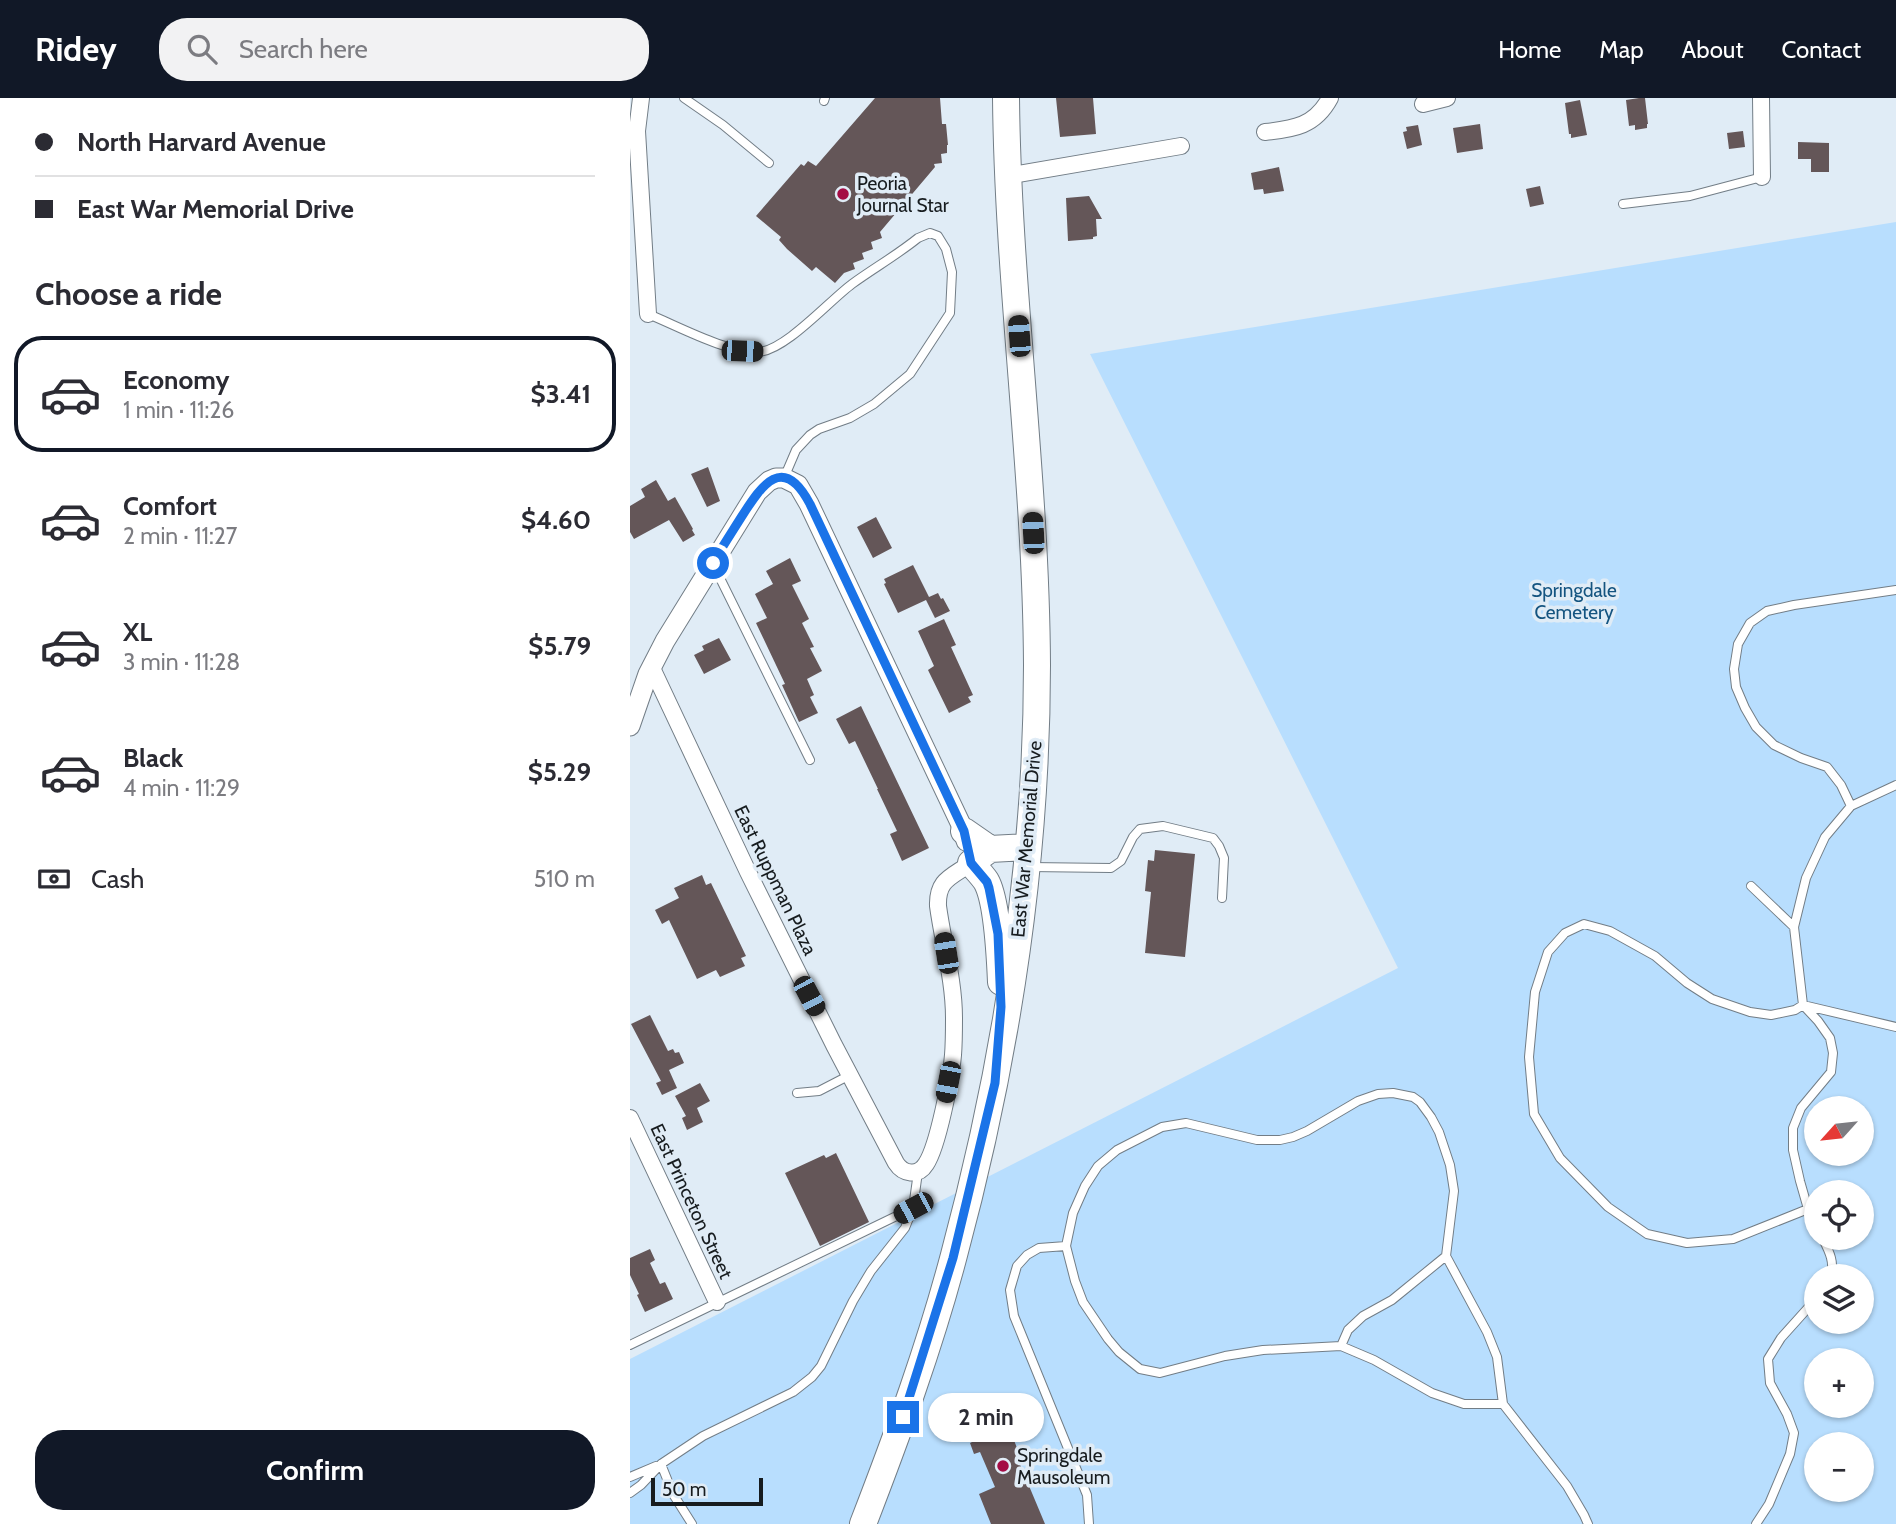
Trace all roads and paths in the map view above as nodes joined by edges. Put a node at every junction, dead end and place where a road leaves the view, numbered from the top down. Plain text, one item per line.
1 (641, 98) edge
2 (995, 98) edge
3 (1006, 98) edge
4 (1330, 98) edge
5 (1447, 98) edge
6 (1760, 98) edge
7 (690, 99) edge
8 (1423, 104) dead end
9 (1265, 132) dead end
10 (1181, 146) dead end
11 (769, 163) dead end
12 (1007, 176) junction
13 (1762, 177) joint
14 (1623, 204) dead end
15 (648, 313) joint
16 (784, 478) junction
17 (713, 563) junction
18 (1896, 590) edge
19 (651, 666) junction
20 (630, 726) edge
21 (810, 760) dead end
22 (1896, 785) edge
23 (1851, 806) junction
24 (964, 831) joint
25 (981, 856) junction
26 (1027, 857) junction
27 (1751, 886) dead end
28 (1222, 898) dead end
29 (1794, 927) junction
30 (1803, 1005) junction
31 (1896, 1027) edge
32 (850, 1075) junction
33 (995, 1083) junction
34 (797, 1093) dead end
35 (630, 1118) edge
36 (918, 1171) junction
37 (1804, 1193) edge
38 (913, 1208) junction
39 (1804, 1211) edge
40 (1066, 1246) junction
41 (1446, 1256) junction
42 (717, 1302) junction
43 (1804, 1312) edge
44 (630, 1345) edge
45 (1341, 1346) junction
46 (1503, 1404) junction
47 (662, 1464) junction
48 (630, 1477) edge
49 (630, 1493) edge
50 (692, 1524) edge
51 (863, 1524) edge
52 (1089, 1524) edge
53 (1588, 1524) edge
54 (1756, 1524) edge

1 - 15 street
2 - 12 highway, East War Memorial Drive
3 - 12 highway, East War Memorial Drive
4 - 9 street
5 - 8 street
6 - 13 street
7 - 11 lane
10 - 12 street
12 - 26 highway, East War Memorial Drive
13 - 14 lane
15 - 16 lane
16 - 17 street
16 - 24 street
17 - 19 street
17 - 21 lane
18 - 23 lane
19 - 20 street
19 - 32 street, East Ruppman Plaza
22 - 23 lane
23 - 29 lane
24 - 25 highway
25 - 26 highway
25 - 33 highway
25 - 36 street
26 - 28 lane
26 - 33 highway, East War Memorial Drive
27 - 29 lane
29 - 30 lane
30 - 31 lane
30 - 37 lane
30 - 39 lane
32 - 34 lane
32 - 36 street, East Ruppman Plaza
33 - 51 highway, East War Memorial Drive
35 - 42 street, East Princeton Street
36 - 38 lane
38 - 42 lane
38 - 47 lane
40 - 41 lane
40 - 45 lane
40 - 52 lane
41 - 45 lane
41 - 46 lane
42 - 44 lane
43 - 54 lane
45 - 46 lane
46 - 53 lane
47 - 48 lane
47 - 49 lane
47 - 50 lane

